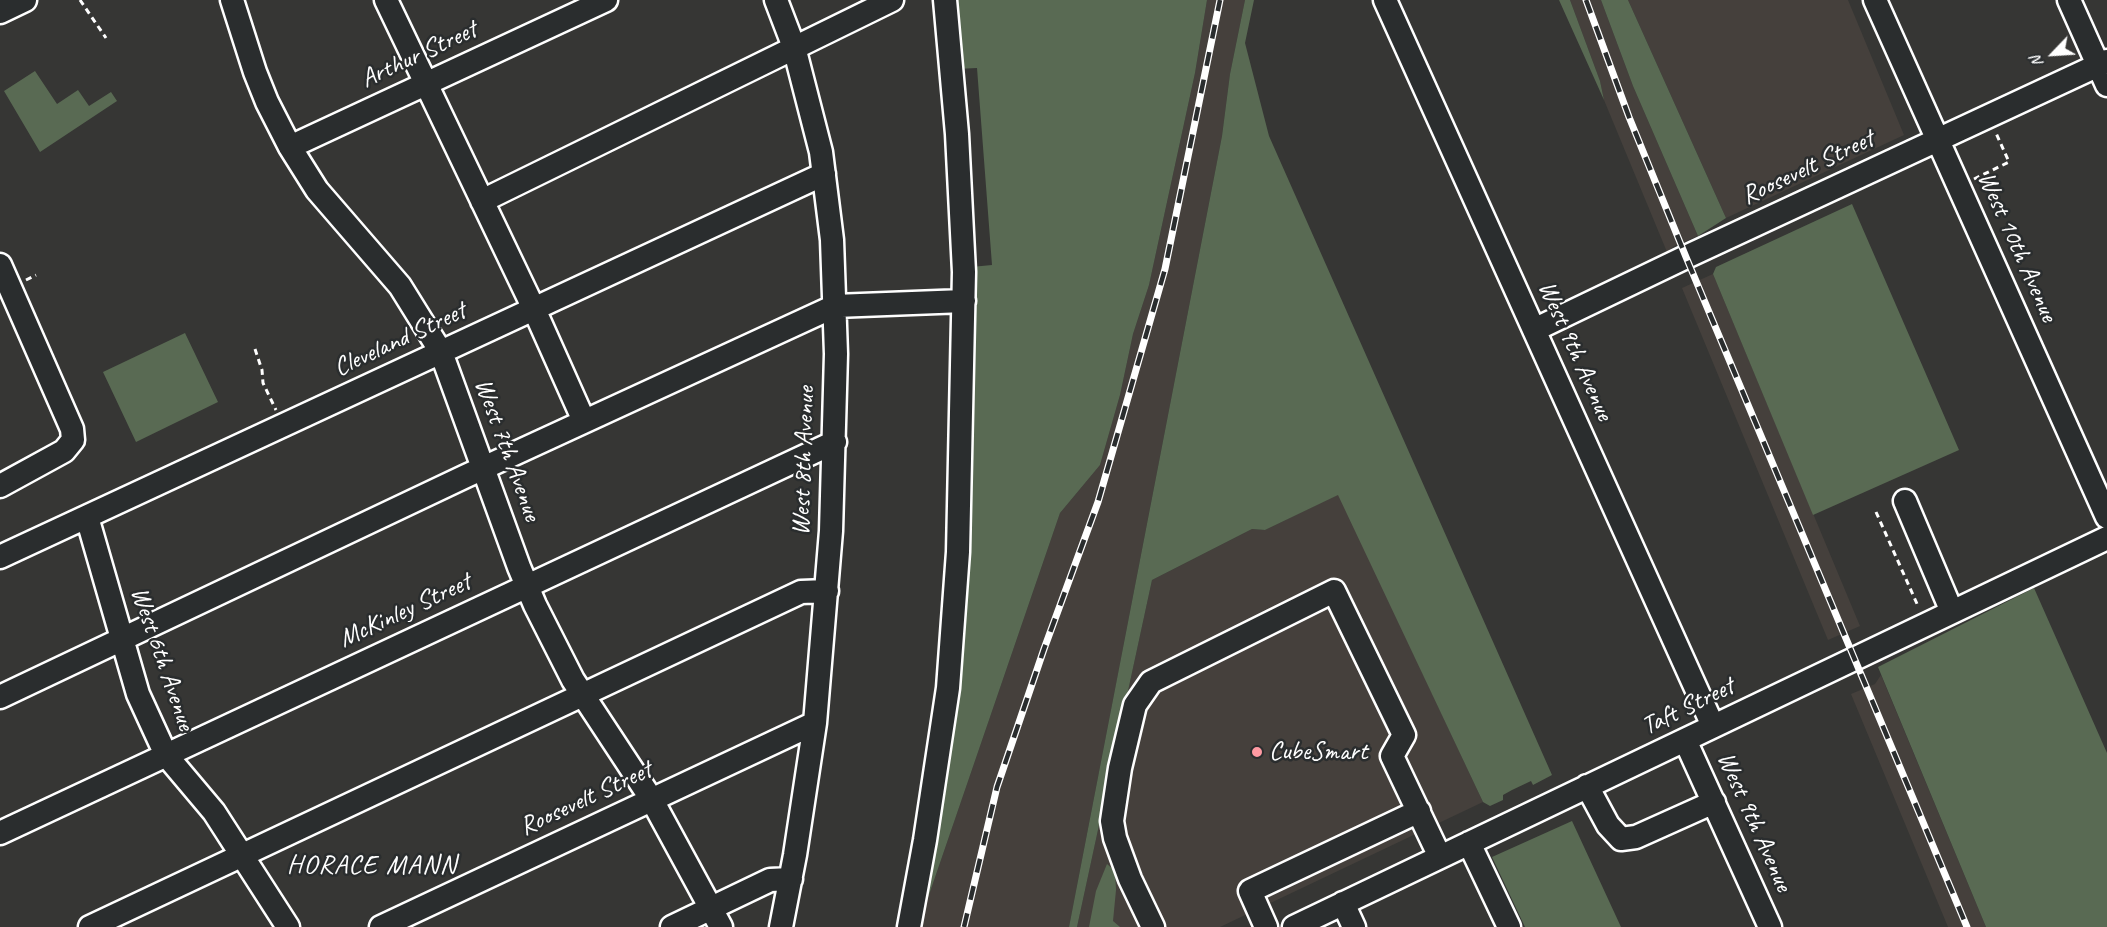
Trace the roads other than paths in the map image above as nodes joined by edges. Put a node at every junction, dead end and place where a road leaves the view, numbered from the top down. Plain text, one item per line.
1 (25, 0) edge
2 (232, 0) edge
3 (386, 0) edge
4 (606, 0) edge
5 (776, 0) edge
6 (892, 0) edge
7 (945, 0) edge
8 (1385, 0) edge
9 (1875, 0) edge
10 (2069, 0) edge
11 (0, 12) edge
12 (794, 47) junction
13 (2104, 70) edge
14 (426, 84) junction
15 (1938, 139) junction
16 (290, 147) junction
17 (824, 174) junction
18 (482, 201) junction
19 (0, 265) edge
20 (964, 300) junction
21 (834, 306) junction
22 (534, 309) junction
23 (1534, 330) junction
24 (441, 352) junction
25 (584, 421) junction
26 (835, 442) junction
27 (483, 468) junction
28 (0, 486) edge
29 (1905, 501) dead end
30 (87, 517) junction
31 (2107, 517) edge
32 (2107, 538) edge
33 (0, 557) edge
34 (527, 586) junction
35 (827, 591) junction
36 (1952, 612) junction
37 (122, 638) junction
38 (583, 696) junction
39 (0, 697) edge
40 (815, 723) junction
41 (1713, 726) junction
42 (1685, 740) junction
43 (166, 755) junction
44 (1587, 786) junction
45 (652, 800) junction
46 (1714, 802) junction
47 (1419, 811) junction
48 (0, 833) edge
49 (1469, 843) junction
50 (242, 856) junction
51 (1440, 857) junction
52 (791, 879) junction
53 (1343, 903) junction
54 (716, 918) edge
55 (90, 927) edge
56 (288, 927) edge
57 (381, 927) edge
58 (672, 927) edge
59 (781, 927) edge
60 (909, 927) edge
61 (1153, 927) edge
62 (1266, 927) edge
63 (1294, 927) edge
64 (1354, 927) edge
65 (1509, 927) edge
66 (1770, 927) edge

1 - 11 street
2 - 16 street, West 7th Avenue
3 - 14 street
4 - 14 street, Arthur Street
5 - 12 street, West 8th Avenue
6 - 12 street
7 - 20 street
8 - 23 street, West 9th Avenue
9 - 15 street, West 10th Avenue
10 - 13 street
12 - 17 street, West 8th Avenue
12 - 18 street
13 - 15 street, Roosevelt Street
14 - 16 street, Arthur Street
14 - 18 street
15 - 23 street, Roosevelt Street
15 - 31 street, West 10th Avenue
16 - 24 street, West 7th Avenue
17 - 21 street, West 8th Avenue
17 - 22 street, Cleveland Street
18 - 22 street
19 - 28 street
20 - 21 street
20 - 60 street
21 - 25 street
21 - 26 street, West 8th Avenue
22 - 24 street, Cleveland Street
22 - 25 street
23 - 41 street, West 9th Avenue
24 - 27 street, West 7th Avenue
24 - 30 street, Cleveland Street
25 - 27 street
26 - 34 street, McKinley Street
26 - 35 street, West 8th Avenue
27 - 34 street, West 7th Avenue
27 - 37 street
29 - 36 street
30 - 33 street, Cleveland Street
30 - 37 street, West 6th Avenue
32 - 36 street, Taft Street
34 - 38 street, West 7th Avenue
34 - 43 street, McKinley Street
35 - 38 street
35 - 40 street, West 8th Avenue
36 - 41 street, Taft Street
37 - 39 street
37 - 43 street, West 6th Avenue
38 - 45 street, West 7th Avenue
38 - 50 street
40 - 45 street, Roosevelt Street
40 - 52 street, West 8th Avenue
41 - 42 street, Taft Street
42 - 44 street, Taft Street
42 - 46 street, West 9th Avenue
43 - 48 street, McKinley Street
43 - 50 street, West 6th Avenue
44 - 46 street
44 - 49 street, Taft Street
45 - 54 street, West 7th Avenue
45 - 57 street, Roosevelt Street
46 - 66 street, West 9th Avenue
47 - 51 street
47 - 61 street
47 - 62 street
49 - 51 street, Taft Street
49 - 65 street
50 - 55 street
50 - 56 street, West 6th Avenue
51 - 53 street, Taft Street
52 - 54 street
52 - 59 street, West 8th Avenue
53 - 63 street, Taft Street
53 - 64 street
54 - 58 street

